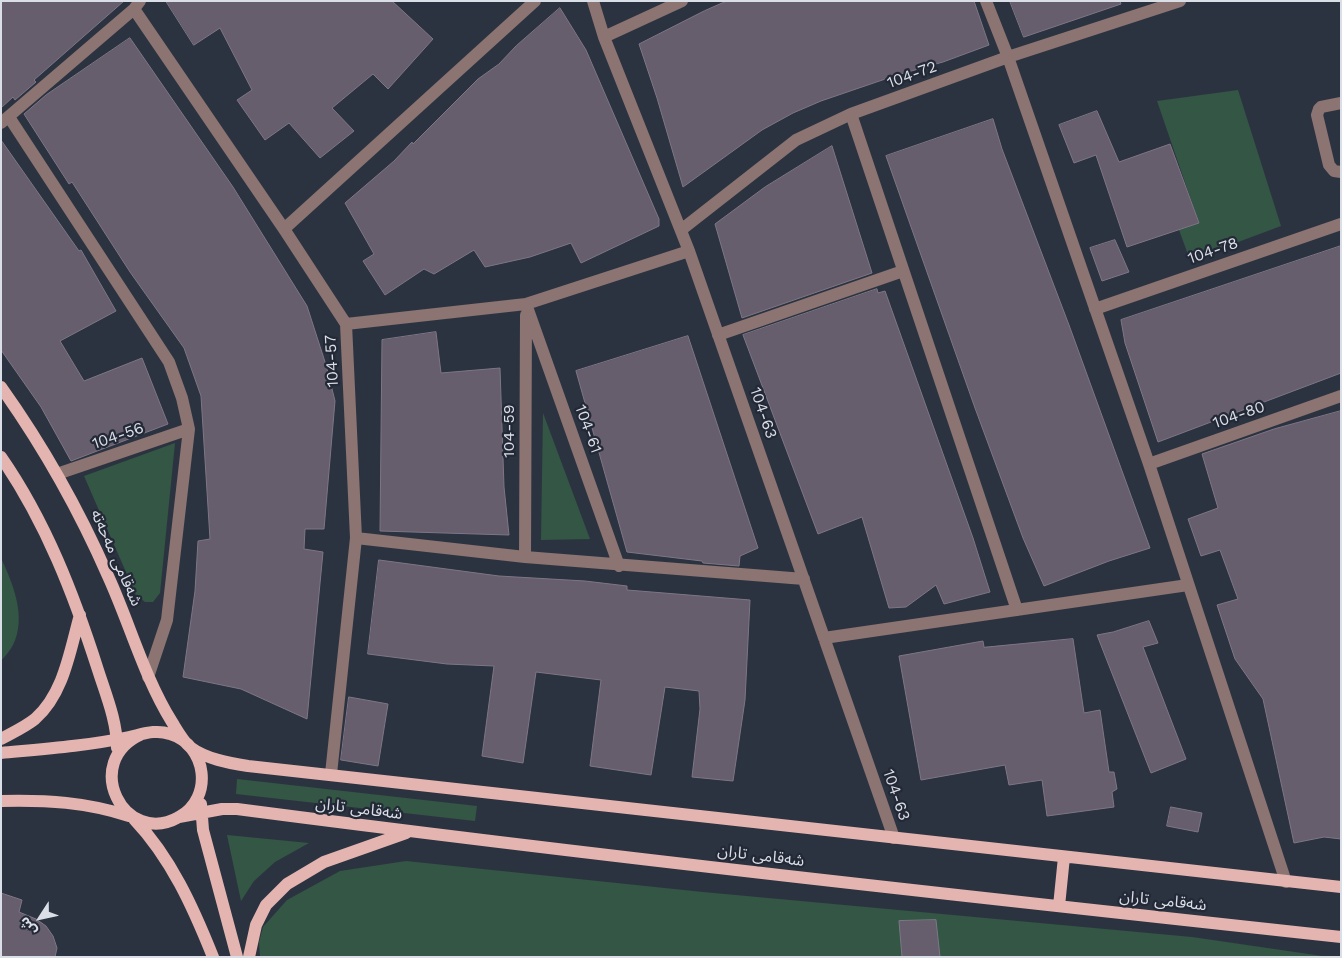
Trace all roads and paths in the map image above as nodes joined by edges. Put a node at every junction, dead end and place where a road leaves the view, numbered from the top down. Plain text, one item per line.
1 (535, 1) edge
2 (593, 1) edge
3 (682, 1) edge
4 (986, 1) edge
5 (1180, 1) edge
6 (137, 5) edge
7 (604, 37) junction
8 (1008, 57) junction
9 (1341, 103) edge
10 (851, 114) junction
11 (5, 120) edge
12 (1341, 172) edge
13 (1341, 224) edge
14 (284, 229) junction
15 (681, 230) junction
16 (689, 251) junction
17 (903, 271) junction
18 (526, 304) junction
19 (1095, 309) junction
20 (346, 324) junction
21 (718, 335) junction
22 (1, 387) edge
23 (1341, 396) edge
24 (188, 429) junction
25 (1, 457) edge
26 (1149, 464) junction
27 (57, 474) junction
28 (356, 538) junction
29 (525, 557) junction
30 (619, 566) junction
31 (804, 579) junction
32 (1188, 585) junction
33 (1016, 610) junction
34 (80, 615) junction
35 (824, 638) junction
36 (148, 677) junction
37 (142, 734) junction
38 (1, 739) edge
39 (117, 740) junction
40 (190, 746) junction
41 (1, 753) edge
42 (115, 759) junction
43 (331, 774) junction
44 (202, 781) junction
45 (1, 801) edge
46 (201, 812) junction
47 (132, 815) junction
48 (179, 818) junction
49 (410, 832) junction
50 (894, 838) junction
51 (1064, 857) junction
52 (1286, 882) junction
53 (1341, 887) edge
54 (1059, 906) junction
55 (1341, 937) edge
56 (212, 957) edge
57 (237, 957) edge
58 (249, 957) edge

1 - 14 street
2 - 7 street, 104-63
3 - 7 street
4 - 8 street
5 - 8 street, 104-72
6 - 11 street
6 - 14 street, 104-57
7 - 15 street, 104-63
8 - 10 street, 104-72
8 - 19 street
9 - 12 street
10 - 15 street, 104-72
10 - 17 street
11 - 24 street
13 - 19 street, 104-78
14 - 20 street, 104-57
15 - 16 street, 104-63
16 - 18 street
16 - 21 street, 104-63
17 - 21 street
17 - 33 street
18 - 20 street
18 - 29 street, 104-59
18 - 30 street, 104-61
19 - 26 street
20 - 28 street, 104-57
21 - 31 street, 104-63
22 - 27 main road, شەقامی مەحەتە
23 - 26 street, 104-80
24 - 27 street, 104-56
24 - 36 street
25 - 34 main road
26 - 32 street
27 - 36 main road, شەقامی مەحەتە
28 - 29 street
28 - 43 street, 104-57
29 - 30 street
30 - 31 street
31 - 35 street, 104-63
32 - 33 street
32 - 52 street
33 - 35 street
34 - 38 main road
34 - 39 main road
35 - 50 street, 104-63
36 - 40 main road, شەقامی مەحەتە
37 - 39 main road
37 - 40 main road
37 - 42 main road
39 - 41 main road
39 - 42 main road
40 - 43 main road, شەقامی تاران
40 - 44 main road
42 - 47 main road
43 - 50 main road, شەقامی تاران
44 - 46 main road
44 - 48 main road
45 - 47 main road
46 - 48 main road, شەقامی تاران
46 - 49 main road, شەقامی تاران
46 - 57 main road
47 - 48 main road
47 - 56 main road
49 - 54 main road, شەقامی تاران
49 - 58 main road
50 - 51 main road, شەقامی تاران
51 - 52 main road, شەقامی تاران
51 - 54 main road
52 - 53 main road, شەقامی تاران
54 - 55 main road, شەقامی تاران

